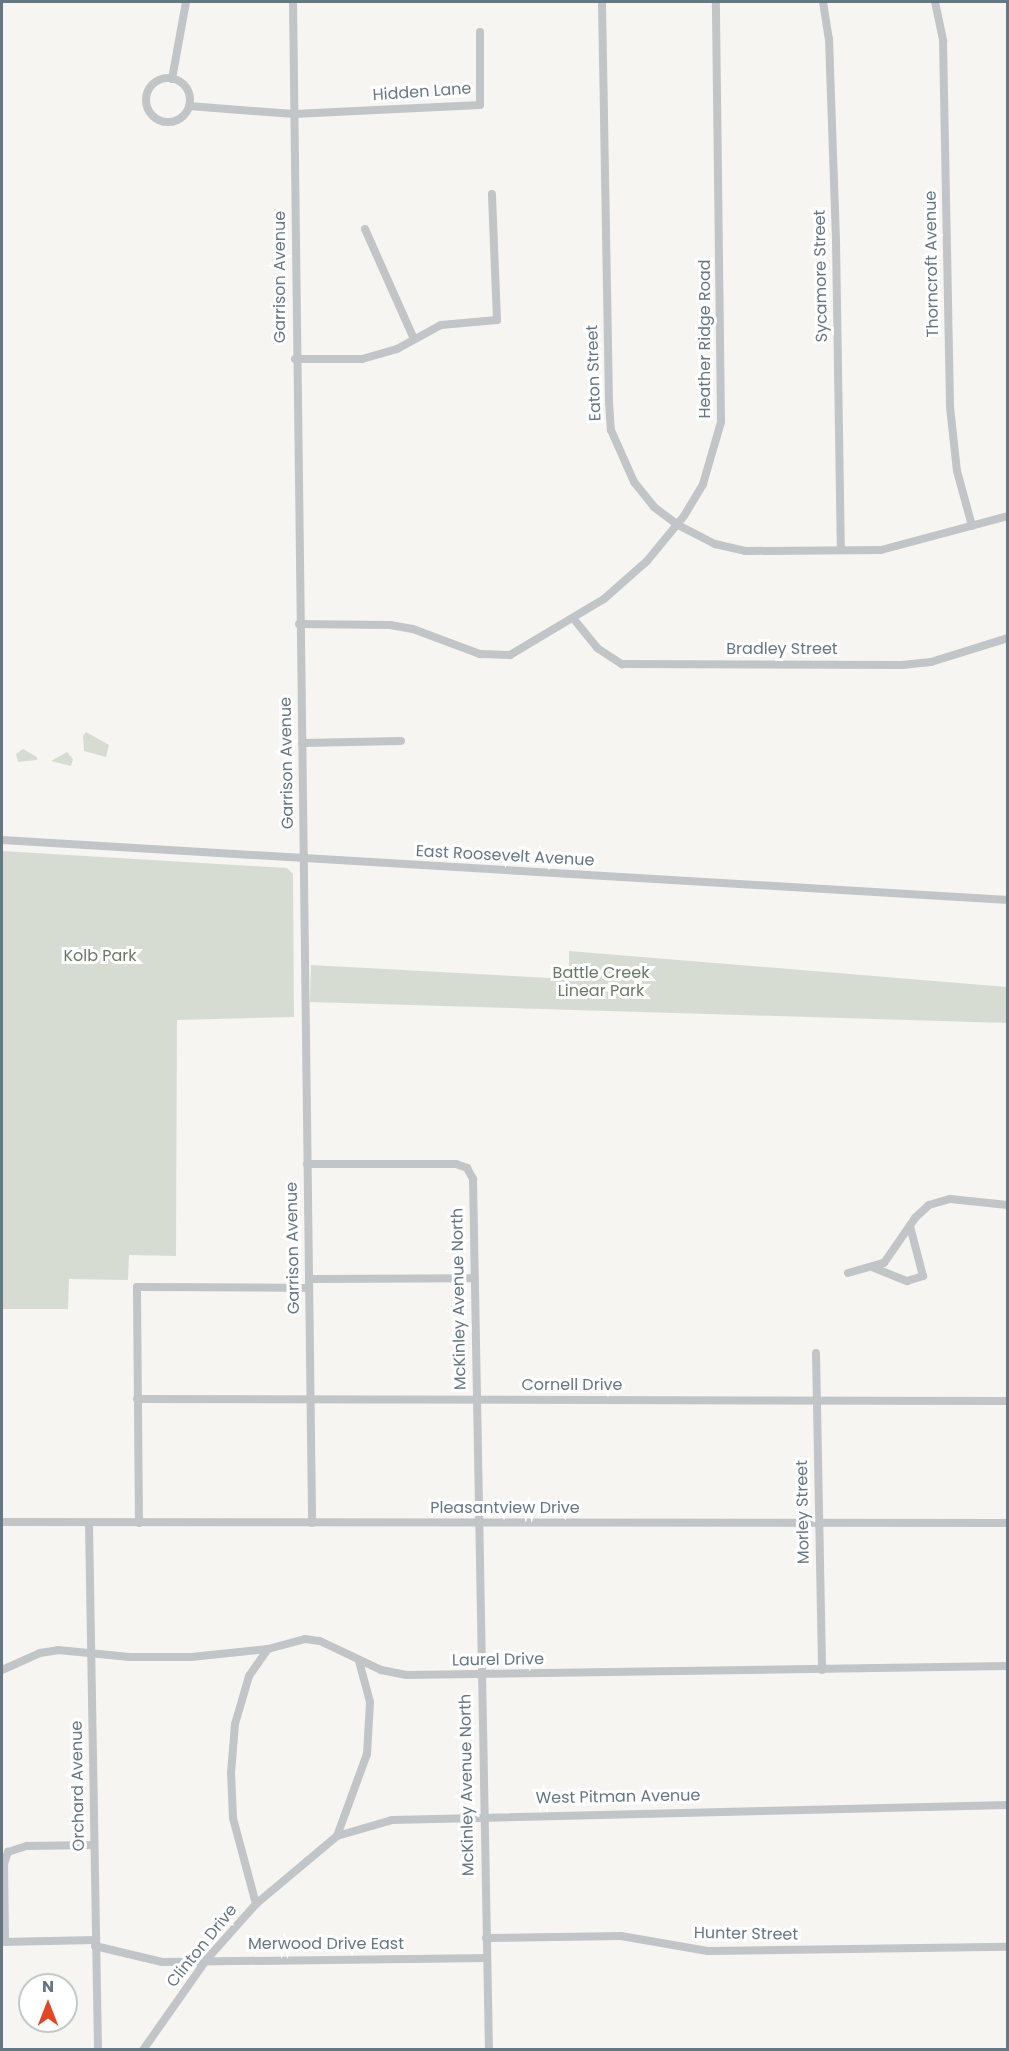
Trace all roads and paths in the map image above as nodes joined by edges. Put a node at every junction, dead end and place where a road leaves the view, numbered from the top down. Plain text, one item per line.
1 (186, 2) edge
2 (293, 2) edge
3 (602, 2) edge
4 (716, 2) edge
5 (823, 2) edge
6 (935, 2) edge
7 (480, 32) dead end
8 (172, 79) junction
9 (189, 106) junction
10 (294, 114) junction
11 (492, 194) dead end
12 (365, 229) dead end
13 (414, 339) junction
14 (295, 359) junction
15 (1008, 516) edge
16 (678, 525) junction
17 (972, 526) junction
18 (841, 550) junction
19 (573, 618) junction
20 (299, 624) junction
21 (1008, 638) edge
22 (401, 741) dead end
23 (302, 743) junction
24 (2, 840) edge
25 (303, 860) junction
26 (1008, 900) edge
27 (307, 1164) junction
28 (1008, 1205) edge
29 (910, 1226) junction
30 (872, 1267) junction
31 (848, 1273) dead end
32 (473, 1278) junction
33 (309, 1283) junction
34 (816, 1353) dead end
35 (136, 1399) junction
36 (309, 1399) junction
37 (476, 1400) junction
38 (816, 1401) junction
39 (1008, 1401) edge
40 (2, 1522) edge
41 (89, 1523) junction
42 (139, 1523) junction
43 (312, 1523) junction
44 (477, 1523) junction
45 (1008, 1523) edge
46 (819, 1524) junction
47 (267, 1649) junction
48 (92, 1651) junction
49 (359, 1661) junction
50 (1008, 1666) edge
51 (2, 1670) edge
52 (822, 1670) junction
53 (480, 1676) junction
54 (1008, 1806) edge
55 (483, 1815) junction
56 (337, 1836) junction
57 (94, 1845) junction
58 (256, 1904) junction
59 (486, 1938) junction
60 (3, 1941) edge
61 (95, 1943) junction
62 (1008, 1947) edge
63 (487, 1958) junction
64 (207, 1959) junction
65 (98, 2049) edge
66 (142, 2049) edge
67 (489, 2049) edge

1 - 8 street
2 - 10 street, Garrison Avenue
3 - 16 street, Eaton Street
4 - 16 street, Heather Ridge Road
5 - 18 street, Sycamore Street
6 - 17 street, Thorncroft Avenue
7 - 10 street, Hidden Lane
8 - 9 street
8 - 9 street
9 - 10 street
10 - 14 street, Garrison Avenue
11 - 13 street
12 - 13 street
13 - 14 street
14 - 20 street, Garrison Avenue
15 - 17 street, Eaton Street
16 - 18 street, Eaton Street
16 - 19 street, Heather Ridge Road
17 - 18 street, Eaton Street
19 - 20 street, Heather Ridge Road
19 - 21 street, Bradley Street
20 - 23 street, Garrison Avenue
22 - 23 street
23 - 25 street, Garrison Avenue
24 - 25 street, East Roosevelt Avenue
25 - 26 street, East Roosevelt Avenue
25 - 27 street, Garrison Avenue
27 - 32 street, McKinley Avenue North
27 - 33 street, Garrison Avenue
28 - 29 street
29 - 30 street
29 - 30 street
30 - 31 street
32 - 33 street
32 - 37 street, McKinley Avenue North
33 - 35 street
33 - 36 street, Garrison Avenue
34 - 38 street, Morley Street
35 - 36 street, Cornell Drive
35 - 42 street
36 - 37 street, Cornell Drive
36 - 43 street, Garrison Avenue
37 - 38 street, Cornell Drive
37 - 44 street, McKinley Avenue North
38 - 39 street, Cornell Drive
38 - 46 street, Morley Street
40 - 41 street, Pleasantview Drive
41 - 42 street, Pleasantview Drive
41 - 48 street, Orchard Avenue
42 - 43 street, Pleasantview Drive
43 - 44 street, Pleasantview Drive
44 - 46 street, Pleasantview Drive
44 - 53 street, McKinley Avenue North
45 - 46 street, Pleasantview Drive
46 - 52 street, Morley Street
47 - 48 street, Laurel Drive
47 - 49 street, Laurel Drive
47 - 58 street, Clinton Drive
48 - 51 street, Laurel Drive
48 - 57 street, Orchard Avenue
49 - 53 street, Laurel Drive
49 - 56 street
50 - 52 street, Laurel Drive
52 - 53 street, Laurel Drive
53 - 55 street, McKinley Avenue North
54 - 55 street, West Pitman Avenue
55 - 56 street, West Pitman Avenue
55 - 59 street, McKinley Avenue North
56 - 58 street, West Pitman Avenue
57 - 60 street
57 - 61 street, Orchard Avenue
58 - 64 street, Clinton Drive
59 - 62 street, Hunter Street
59 - 63 street, McKinley Avenue North
60 - 61 street, Merwood Drive East
61 - 64 street, Merwood Drive East
61 - 65 street, Orchard Avenue
63 - 64 street, Merwood Drive East
63 - 67 street, McKinley Avenue North
64 - 66 street, Clinton Drive

